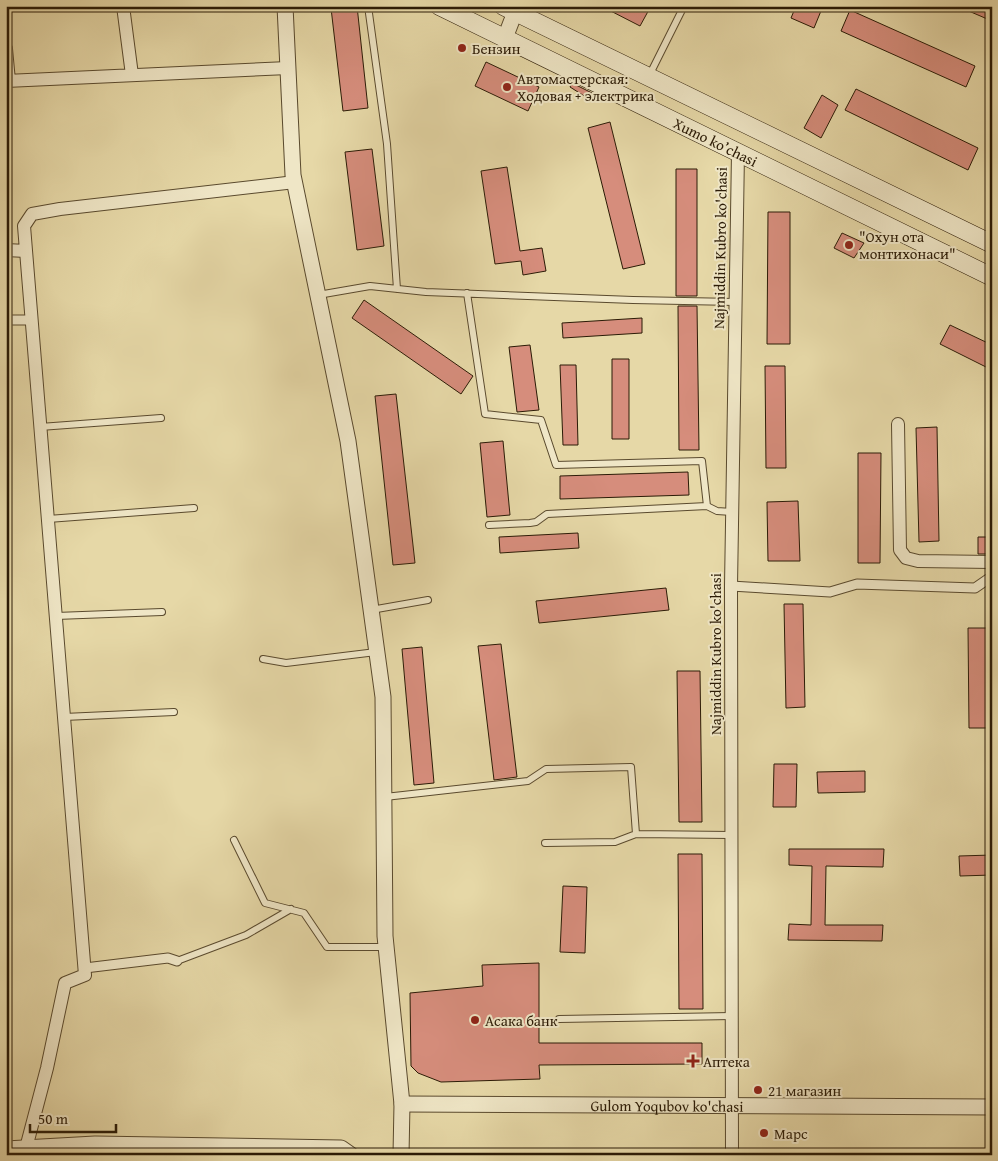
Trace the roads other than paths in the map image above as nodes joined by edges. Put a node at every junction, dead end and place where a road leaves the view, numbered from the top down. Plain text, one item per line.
1 (123, 6) edge
2 (285, 6) edge
3 (368, 6) edge
4 (683, 7) edge
5 (449, 8) edge
6 (509, 9) edge
7 (505, 38) junction
8 (6, 49) edge
9 (288, 68) junction
10 (132, 75) junction
11 (648, 77) junction
12 (8, 81) edge
13 (738, 153) junction
14 (295, 182) junction
15 (992, 244) edge
16 (6, 250) edge
17 (26, 251) junction
18 (992, 277) edge
19 (397, 289) junction
20 (467, 294) junction
21 (318, 295) junction
22 (735, 302) junction
23 (6, 320) edge
24 (32, 320) junction
25 (161, 418) dead end
26 (898, 424) dead end
27 (40, 427) junction
28 (707, 506) junction
29 (194, 508) dead end
30 (732, 512) junction
31 (48, 519) junction
32 (489, 525) dead end
33 (992, 562) edge
34 (992, 579) edge
35 (731, 586) junction
36 (428, 600) dead end
37 (370, 610) junction
38 (162, 612) dead end
39 (56, 616) junction
40 (376, 652) junction
41 (263, 659) dead end
42 (174, 712) dead end
43 (64, 717) junction
44 (384, 798) junction
45 (636, 834) junction
46 (731, 835) junction
47 (234, 840) dead end
48 (544, 843) dead end
49 (291, 909) junction
50 (386, 947) junction
51 (177, 961) joint
52 (85, 968) junction
53 (732, 1016) junction
54 (559, 1019) dead end
55 (402, 1104) junction
56 (732, 1106) junction
57 (992, 1107) edge
58 (6, 1148) edge
59 (26, 1148) junction
60 (55, 1151) edge
61 (352, 1155) edge
62 (401, 1155) edge
63 (732, 1155) edge

1 - 10 street
2 - 9 street
3 - 19 lane
4 - 11 lane
5 - 7 main road, Xumo ko’chasi
6 - 7 street
6 - 11 main road, Xumo ko’chasi
7 - 13 main road, Xumo ko’chasi
8 - 12 street
9 - 10 street
9 - 14 street
10 - 12 street
11 - 15 main road, Xumo ko’chasi
13 - 18 main road, Xumo ko’chasi
13 - 22 street, Najmiddin Kubro ko'chasi
14 - 17 street
14 - 21 street
16 - 17 street
17 - 24 street
19 - 20 lane
19 - 21 lane
20 - 22 lane
20 - 28 lane
21 - 37 street
22 - 30 street, Najmiddin Kubro ko'chasi
23 - 24 street
24 - 27 street
25 - 27 lane
26 - 33 street
27 - 31 street
28 - 30 lane
28 - 32 lane
29 - 31 lane
30 - 35 street, Najmiddin Kubro ko'chasi
31 - 39 street
34 - 35 street
35 - 46 street, Najmiddin Kubro ko'chasi
36 - 37 lane
37 - 40 street
38 - 39 lane
39 - 43 street
40 - 41 lane
40 - 44 street
42 - 43 lane
43 - 52 street
44 - 45 lane
44 - 50 street
45 - 46 lane
45 - 48 lane
46 - 53 street, Najmiddin Kubro ko'chasi
47 - 49 lane
49 - 50 lane
49 - 51 lane
50 - 55 street
51 - 52 street
52 - 59 street
53 - 54 lane
53 - 56 street, Najmiddin Kubro ko'chasi
55 - 56 street, Gulom Yoqubov ko'chasi
55 - 62 street
56 - 57 street, Gulom Yoqubov ko'chasi
56 - 63 street, Najmiddin Kubro ko'chasi
58 - 59 street
59 - 60 street
60 - 61 street

